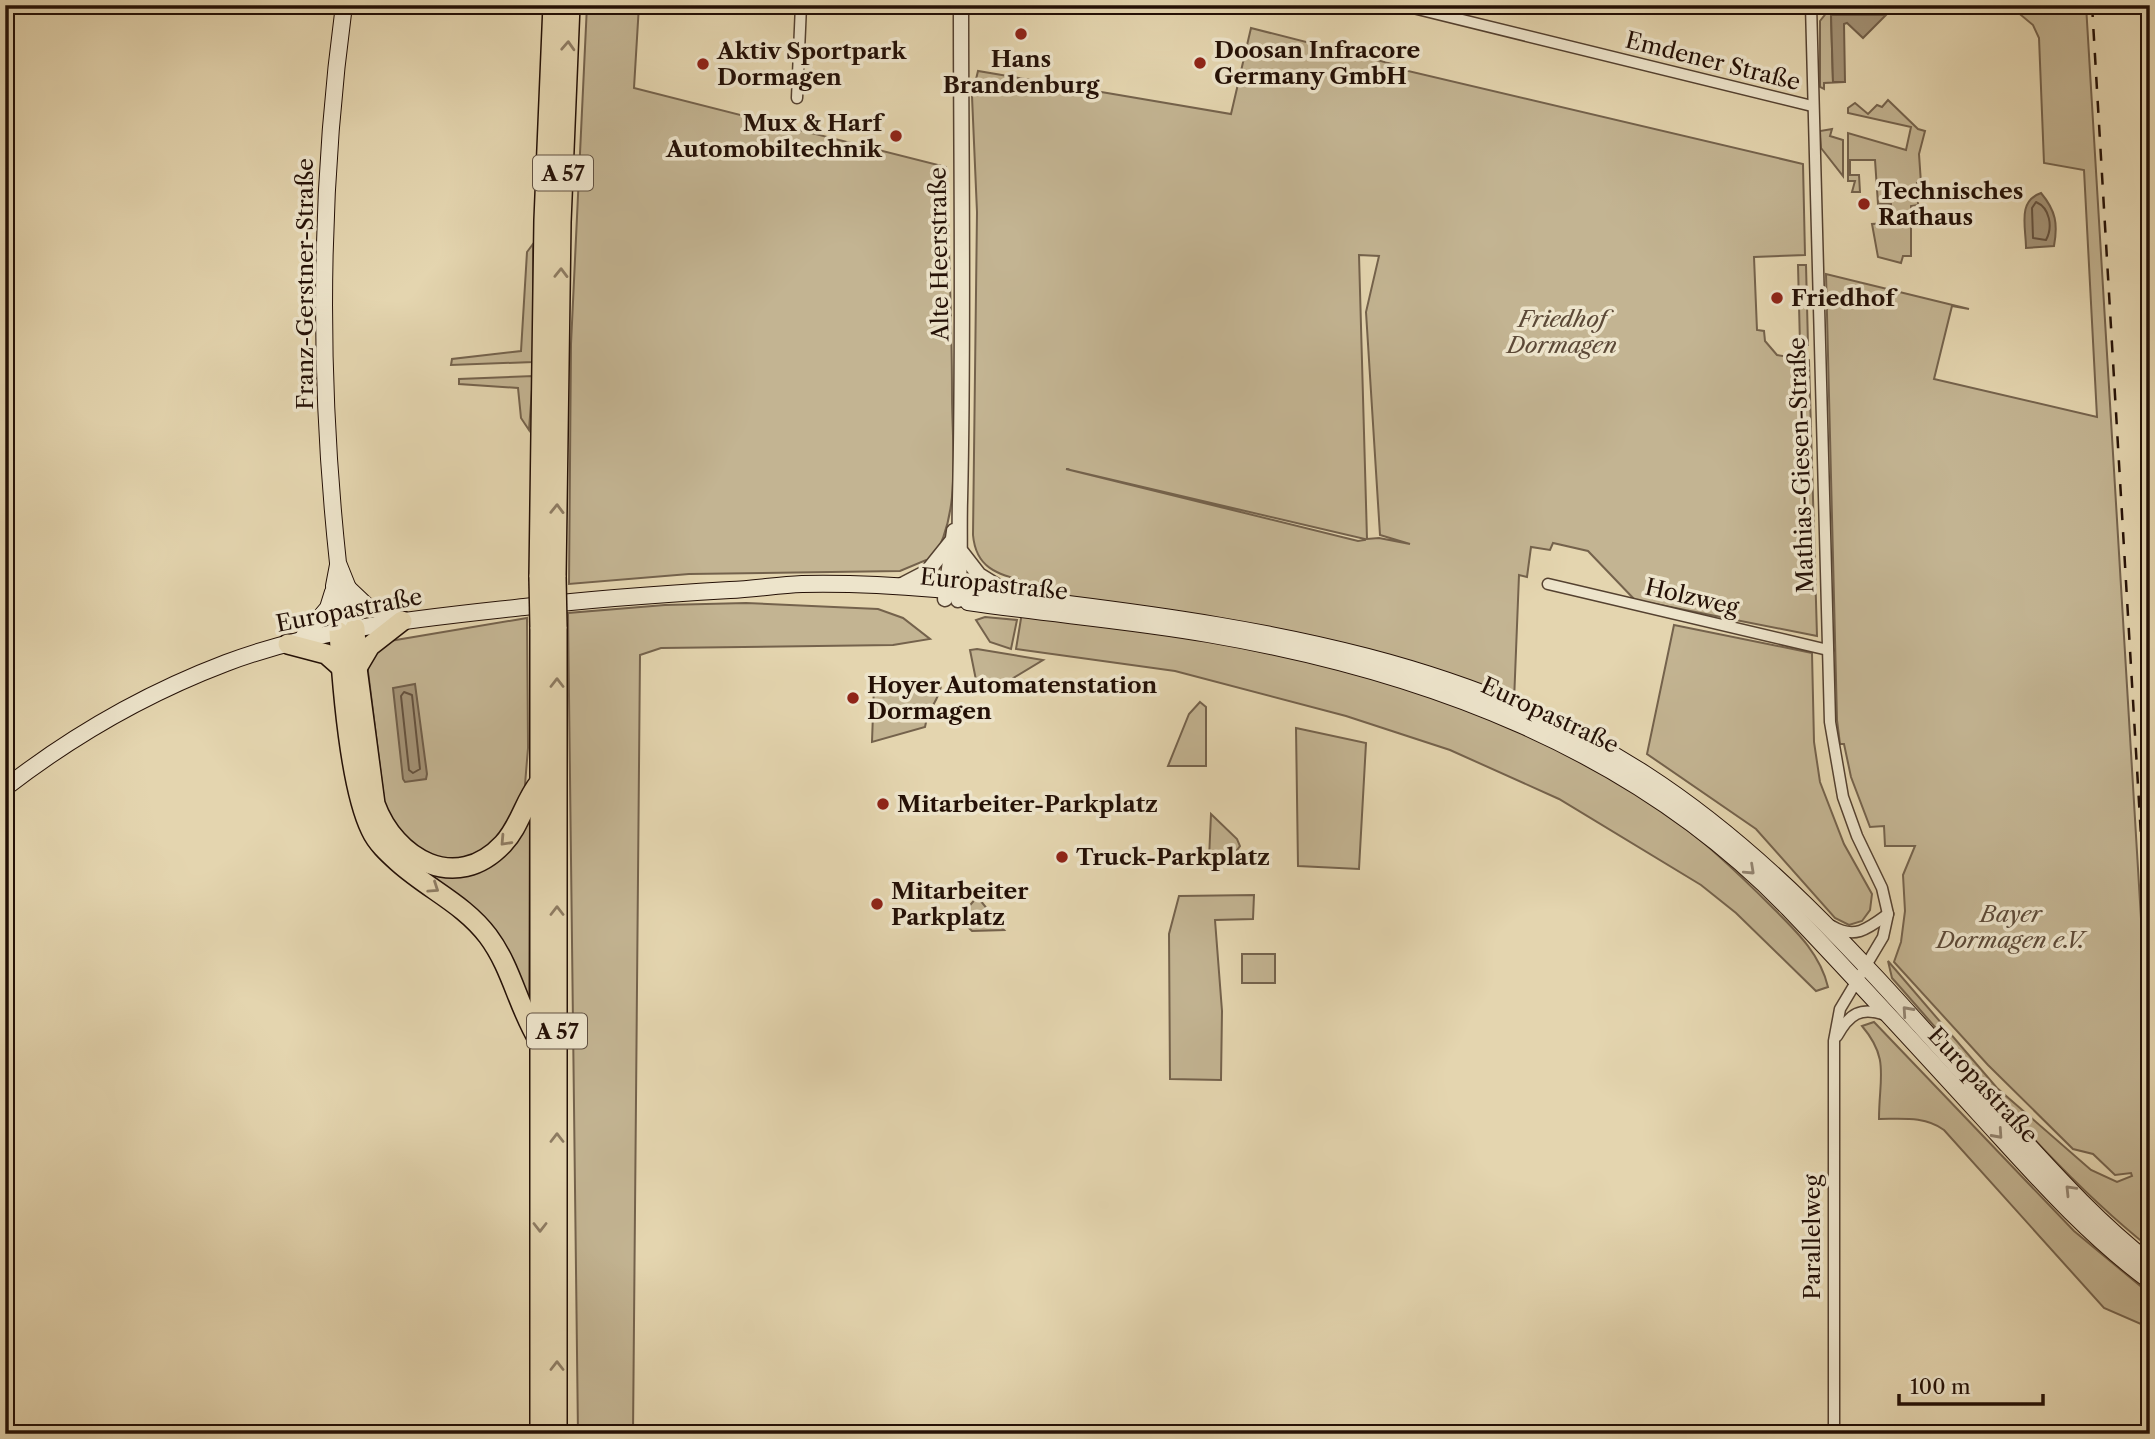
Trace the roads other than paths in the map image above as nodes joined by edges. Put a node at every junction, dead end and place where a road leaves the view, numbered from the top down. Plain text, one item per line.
1 (344, 5) edge
2 (553, 5) edge
3 (570, 5) edge
4 (801, 5) edge
5 (961, 5) edge
6 (1401, 5) edge
7 (1811, 5) edge
8 (796, 98) dead end
9 (1812, 107) junction
10 (551, 345) junction
11 (960, 502) junction
12 (953, 538) junction
13 (962, 553) junction
14 (1548, 584) dead end
15 (900, 586) junction
16 (341, 587) junction
17 (735, 590) junction
18 (952, 595) junction
19 (1014, 597) junction
20 (402, 621) junction
21 (548, 627) junction
22 (347, 630) junction
23 (294, 642) junction
24 (1828, 650) junction
25 (350, 669) junction
26 (539, 783) junction
27 (5, 788) edge
28 (1888, 914) junction
29 (1825, 922) junction
30 (1866, 965) junction
31 (1856, 980) junction
32 (1889, 1016) junction
33 (539, 1041) junction
34 (1834, 1041) junction
35 (2114, 1243) junction
36 (2150, 1263) edge
37 (2150, 1280) edge
38 (540, 1434) edge
39 (557, 1434) edge
40 (1834, 1434) edge

1 - 16 main road, Franz-Gerstner-Straße
2 - 10 highway, A 57
10 -> 3 highway, A 57
4 - 8 street
5 - 11 street, Alte Heerstraße
6 - 9 street, Emdener Straße
7 - 9 street, Mathias-Giesen-Straße
9 - 24 street, Mathias-Giesen-Straße
10 - 21 highway, A 57, bridge
11 - 12 street, Alte Heerstraße
11 - 13 street, Alte Heerstraße
12 - 15 street
12 - 18 street, Alte Heerstraße
13 - 18 street, Alte Heerstraße
13 - 19 street
14 - 24 street, Holzweg
15 - 17 main road, Europastraße
15 - 18 main road, Europastraße
16 - 20 main road
16 - 22 main road, Franz-Gerstner-Straße
16 - 23 main road
17 - 18 main road, Europastraße
17 - 20 main road, Europastraße
18 - 19 main road, Europastraße
18 -> 31 main road, Europastraße
19 - 29 main road, Europastraße
20 - 22 main road, Europastraße
20 - 25 highway
21 - 26 highway, A 57
39 -> 21 highway, A 57
22 - 23 main road, Europastraße
22 - 25 highway
23 - 25 highway
23 - 27 main road, Europastraße
24 - 28 street, Mathias-Giesen-Straße
26 -> 25 highway
25 -> 33 highway
26 - 33 highway, A 57
28 - 29 street
28 - 30 street
29 - 30 main road, Europastraße
30 - 31 street, Parallelweg
35 -> 30 main road, Europastraße
31 - 32 main road, Europastraße
31 - 34 street, Parallelweg
32 - 34 street
32 -> 35 main road, Europastraße
33 -> 38 highway, A 57
34 - 40 street, Parallelweg
35 - 36 main road, Europastraße
35 - 37 main road, Europastraße

